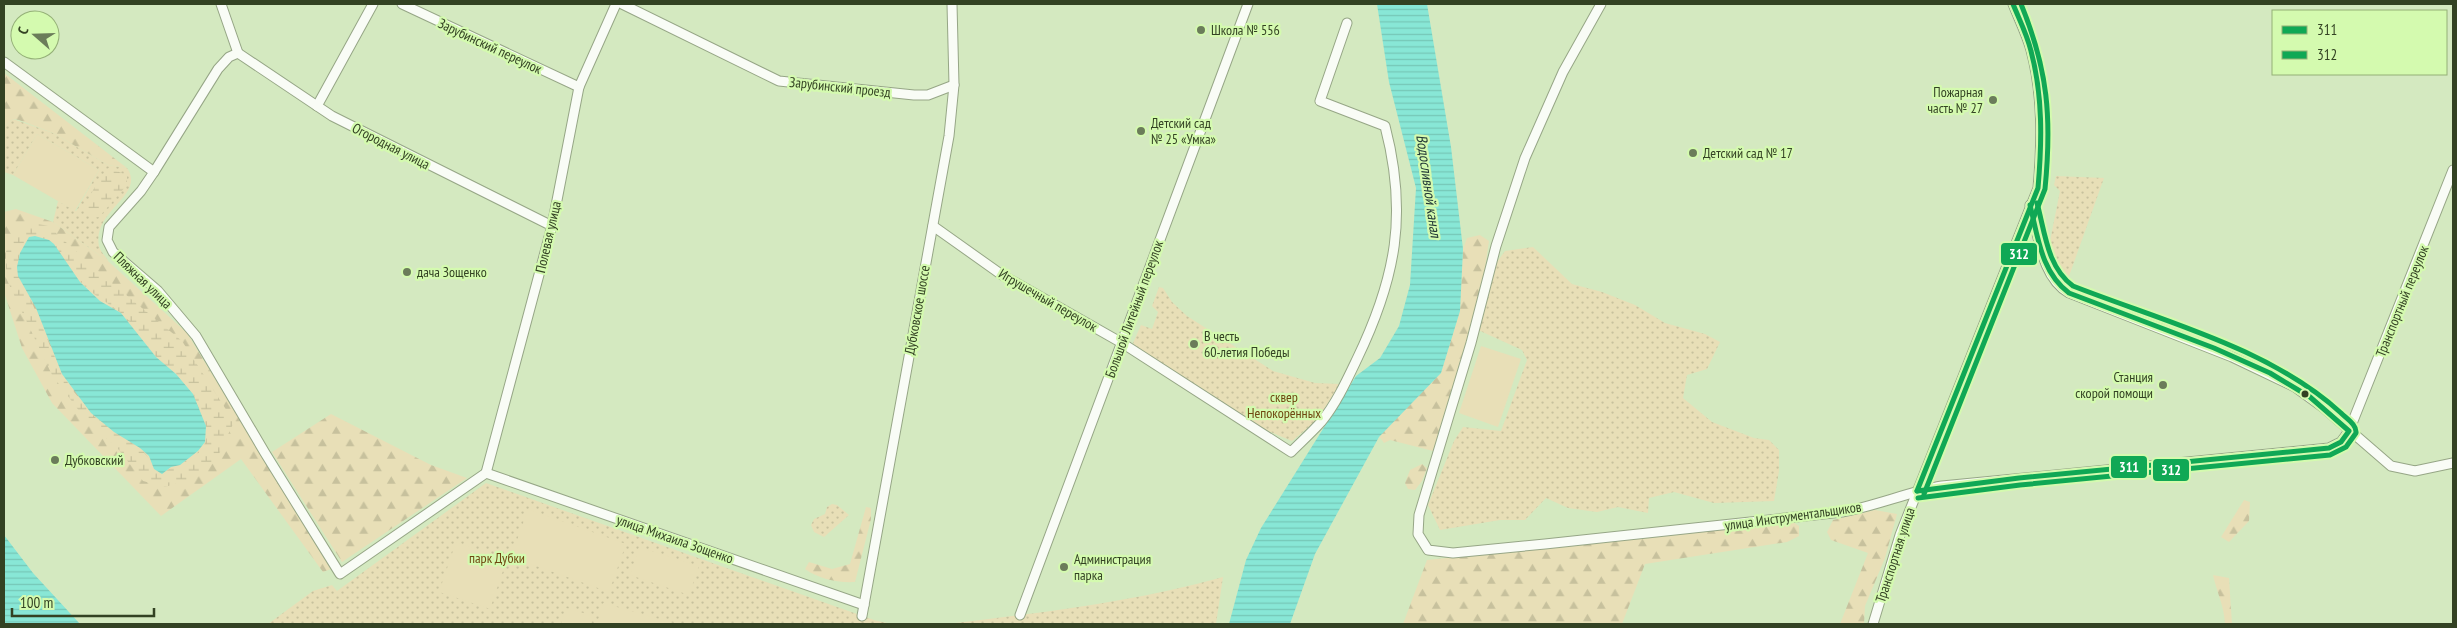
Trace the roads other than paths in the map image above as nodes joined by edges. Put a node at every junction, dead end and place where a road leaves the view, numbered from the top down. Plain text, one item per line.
1 (221, 4) edge
2 (373, 4) edge
3 (402, 4) edge
4 (616, 4) edge
5 (622, 4) edge
6 (952, 4) edge
7 (1248, 4) edge
8 (1600, 4) edge
9 (2013, 4) edge
10 (1347, 23) dead end
11 (238, 54) junction
12 (4, 62) edge
13 (954, 85) junction
14 (579, 87) junction
15 (317, 106) junction
16 (2453, 170) edge
17 (154, 172) junction
18 (2030, 205) junction
19 (552, 226) junction
20 (933, 226) junction
21 (1122, 343) junction
22 (2349, 431) junction
23 (2453, 464) edge
24 (486, 473) junction
25 (1917, 491) junction
26 (864, 605) junction
27 (1020, 615) dead end
28 (862, 616) dead end
29 (1873, 624) edge

1 - 11 street
2 - 15 street
3 - 14 street, Зарубинский переулок
4 - 14 street, Полевая улица
5 - 13 street, Зарубинский проезд
6 - 13 street, Дубковское шоссе
7 - 21 street, Большой Литейный переулок
8 - 25 street, улица Инструментальщиков
9 - 18 street, Транспортная улица
10 - 21 street, Игрушечный переулок
11 - 15 street, Огородная улица
11 - 17 street, Пляжная улица
12 - 17 street
13 - 20 street, Дубковское шоссе
14 - 19 street, Полевая улица
15 - 19 street, Огородная улица
16 - 22 street, Транспортный переулок
17 - 24 street, Пляжная улица
18 - 22 street
18 - 25 street, Транспортная улица
19 - 24 street, Полевая улица
20 - 21 street, Игрушечный переулок
20 - 26 street, Дубковское шоссе
21 - 27 street, Большой Литейный переулок
22 - 23 street
22 - 25 street, улица Инструментальщиков
24 - 26 street, улица Михаила Зощенко
25 - 29 street, Транспортная улица
26 - 28 street, Дубковское шоссе

